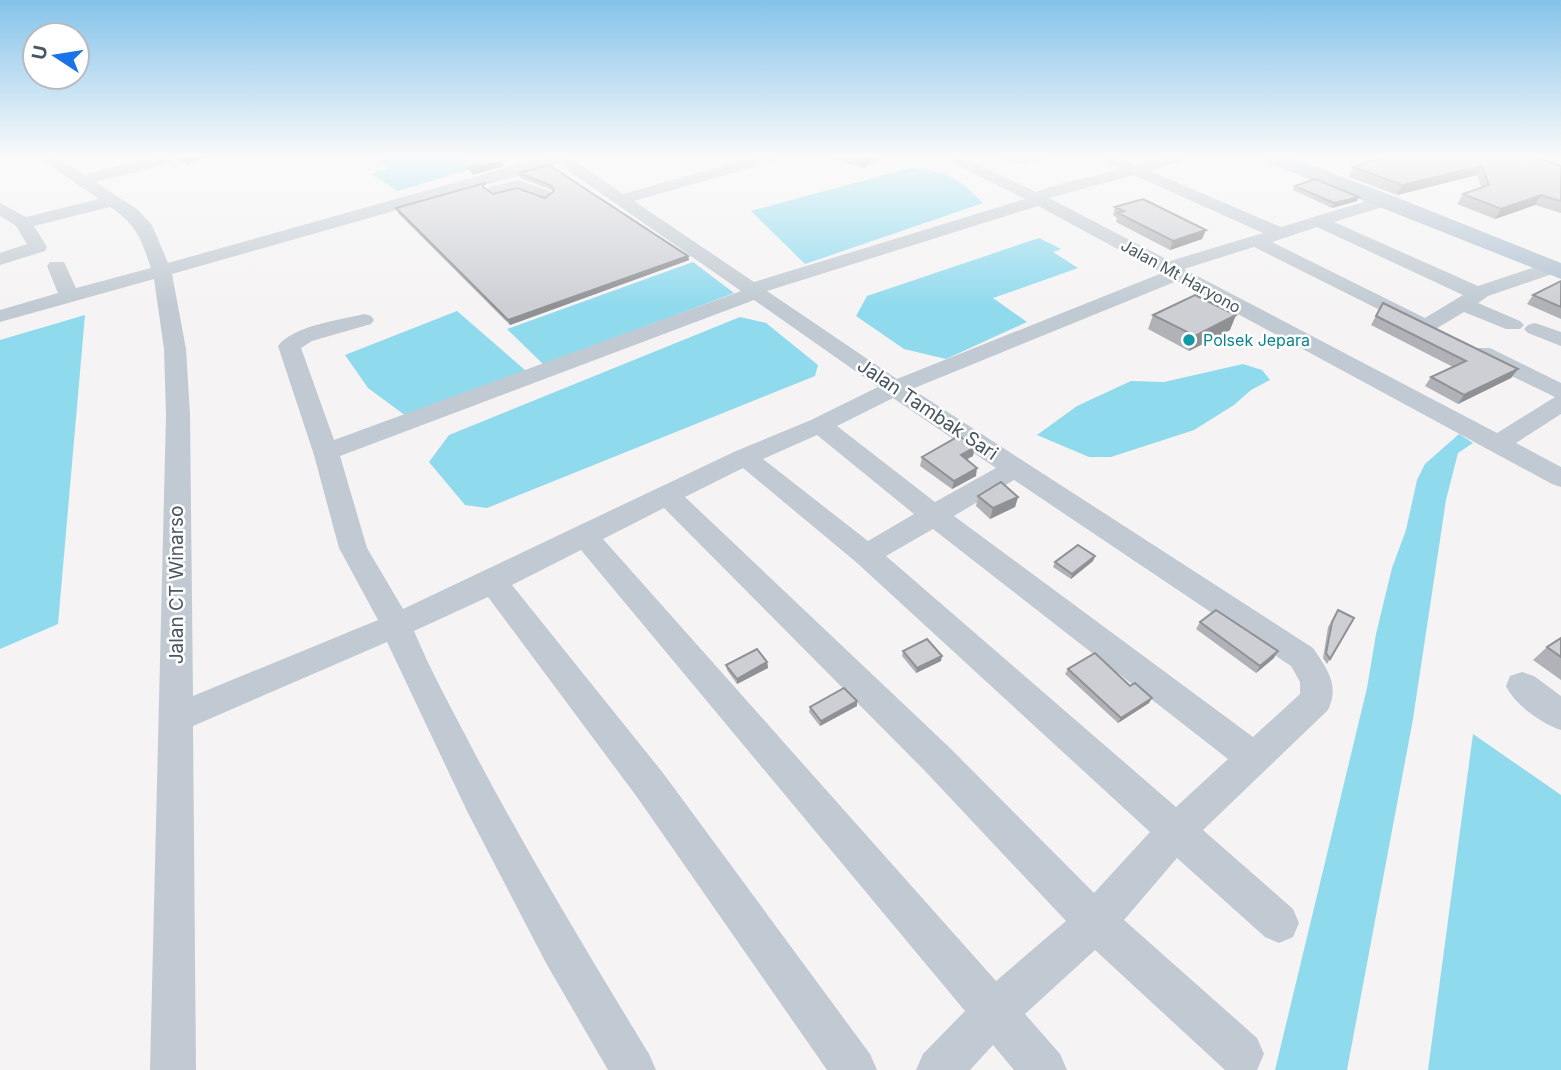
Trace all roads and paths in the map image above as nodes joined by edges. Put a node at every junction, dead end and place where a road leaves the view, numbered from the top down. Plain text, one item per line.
1 (94, 206) edge
2 (121, 206) edge
3 (394, 206) edge
4 (452, 206) edge
5 (630, 206) edge
6 (1016, 206) edge
7 (1050, 206) edge
8 (1217, 206) edge
9 (1367, 206) edge
10 (1401, 206) edge
11 (0, 208) edge
12 (438, 210) edge
13 (1318, 221) junction
14 (23, 223) junction
15 (0, 229) edge
16 (1279, 233) junction
17 (1256, 241) junction
18 (0, 260) edge
19 (57, 265) dead end
20 (1558, 268) edge
21 (162, 271) junction
22 (1172, 271) junction
23 (755, 291) junction
24 (69, 295) junction
25 (1470, 299) junction
26 (0, 316) edge
27 (364, 320) dead end
28 (1513, 325) dead end
29 (1427, 326) junction
30 (1535, 329) dead end
31 (1561, 340) edge
32 (895, 388) junction
33 (1561, 392) edge
34 (1561, 402) edge
35 (820, 425) junction
36 (1499, 443) junction
37 (326, 452) junction
38 (745, 457) junction
39 (1015, 468) junction
40 (1561, 478) edge
41 (667, 495) junction
42 (933, 514) junction
43 (584, 536) junction
44 (866, 555) junction
45 (494, 582) junction
46 (396, 625) junction
47 (1522, 686) dead end
48 (1561, 715) edge
49 (174, 719) junction
50 (1255, 759) junction
51 (1176, 831) junction
52 (1095, 922) junction
53 (1279, 923) dead end
54 (994, 1012) junction
55 (1241, 1054) dead end
56 (173, 1070) edge
57 (633, 1070) edge
58 (854, 1070) edge
59 (939, 1070) edge
60 (1044, 1070) edge

1 - 14 street
2 - 21 street, Jalan CT Winarso
3 - 21 street
4 - 12 street
5 - 23 street, Jalan Tambak Sari
6 - 23 street
7 - 22 street, Jalan Mt Haryono
8 - 16 street
9 - 13 street
10 - 20 main road
11 - 14 street
13 - 16 street
13 - 25 street
14 - 15 street
14 - 18 street
16 - 17 street
17 - 22 street
17 - 29 street
19 - 24 street
20 - 25 street
21 - 24 street
21 - 49 street, Jalan CT Winarso
22 - 32 street
22 - 36 street, Jalan Mt Haryono
23 - 32 street, Jalan Tambak Sari
23 - 37 street
24 - 26 street
25 - 28 street
25 - 29 street
27 - 37 street
29 - 33 street
30 - 31 street
32 - 35 street
32 - 39 street, Jalan Tambak Sari
34 - 36 street
35 - 38 street
35 - 42 street
36 - 40 street, Jalan Mt Haryono
37 - 46 street
38 - 41 street
38 - 44 street
39 - 42 street
39 - 50 street, Jalan Tambak Sari
41 - 43 street
41 - 52 street
42 - 44 street
42 - 50 street
43 - 45 street
43 - 54 street
44 - 51 street
45 - 46 street
45 - 58 street
46 - 49 street
46 - 57 street
47 - 48 street
49 - 56 street, Jalan CT Winarso
50 - 51 street
51 - 52 street
51 - 53 street
52 - 54 street
52 - 55 street
54 - 59 street
54 - 60 street

